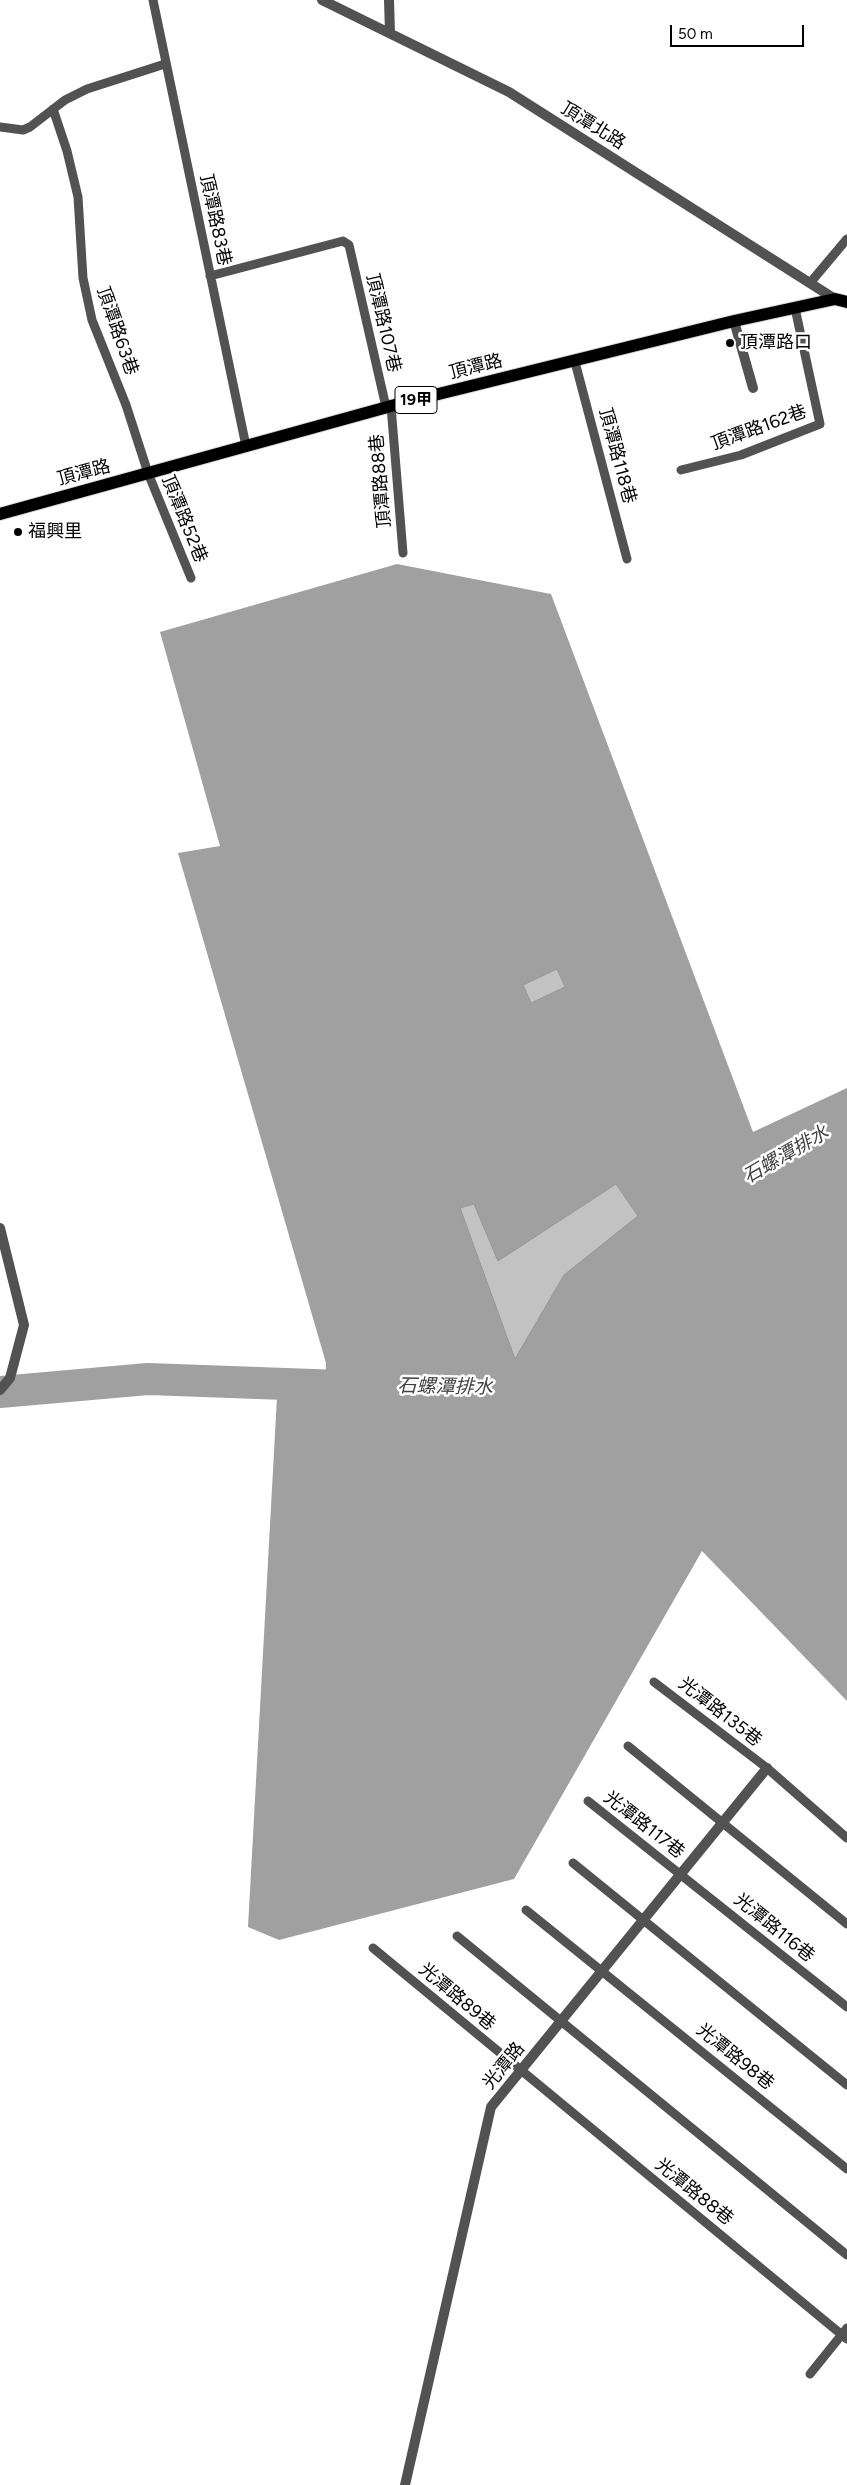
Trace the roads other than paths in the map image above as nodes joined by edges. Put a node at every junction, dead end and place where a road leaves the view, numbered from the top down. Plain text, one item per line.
1 (153, 0) edge
2 (322, 0) edge
3 (389, 0) edge
4 (390, 33) junction
5 (164, 64) junction
6 (53, 109) junction
7 (0, 127) edge
8 (847, 239) edge
9 (210, 276) junction
10 (810, 283) junction
11 (841, 301) edge
12 (794, 308) junction
13 (734, 321) junction
14 (575, 362) junction
15 (753, 388) dead end
16 (388, 407) junction
17 (246, 446) junction
18 (681, 470) dead end
19 (148, 473) junction
20 (0, 514) edge
21 (404, 553) dead end
22 (628, 559) dead end
23 (191, 578) dead end
24 (0, 1228) edge
25 (0, 1390) edge
26 (654, 1682) dead end
27 (628, 1746) dead end
28 (767, 1768) junction
29 (588, 1801) dead end
30 (722, 1823) junction
31 (847, 1838) edge
32 (573, 1862) dead end
33 (680, 1874) junction
34 (526, 1910) dead end
35 (644, 1920) junction
36 (847, 1924) edge
37 (457, 1936) dead end
38 (373, 1948) dead end
39 (602, 1971) junction
40 (847, 2007) edge
41 (561, 2021) junction
42 (521, 2070) junction
43 (847, 2085) edge
44 (847, 2169) edge
45 (847, 2255) edge
46 (845, 2334) edge
47 (810, 2374) dead end
48 (405, 2485) edge

1 - 5 lane, 頂潭路83巷
2 - 4 street, 頂潭北路
3 - 4 street
4 - 10 street, 頂潭北路
5 - 6 lane
5 - 9 lane, 頂潭路83巷
6 - 7 lane
6 - 19 lane, 頂潭路63巷
8 - 10 lane
9 - 16 lane, 頂潭路107巷
9 - 17 lane, 頂潭路83巷
10 - 11 street, 頂潭北路
11 - 12 main road, 頂潭路 / 19甲
12 - 13 main road, 頂潭路 / 19甲
12 - 18 lane, 頂潭路162巷
13 - 14 main road, 頂潭路 / 19甲
13 - 15 street
14 - 16 main road, 頂潭路 / 19甲
14 - 22 lane, 頂潭路118巷
16 - 17 main road, 頂潭路 / 19甲
16 - 21 lane, 頂潭路88巷
17 - 19 main road, 頂潭路 / 19甲
19 - 20 main road, 頂潭路 / 19甲
19 - 23 lane, 頂潭路52巷
24 - 25 street
26 - 28 lane, 光潭路135巷
27 - 30 lane
28 - 30 street, 光潭路
28 - 31 lane, 光潭路135巷
29 - 33 lane, 光潭路117巷
30 - 33 street, 光潭路
30 - 36 lane
32 - 35 lane
33 - 35 street, 光潭路
33 - 40 lane, 光潭路116巷
34 - 39 lane, 光潭路98巷
35 - 39 street, 光潭路
35 - 43 lane
37 - 41 lane
38 - 42 lane, 光潭路89巷
39 - 41 street, 光潭路
39 - 44 lane, 光潭路98巷
41 - 42 street, 光潭路
41 - 45 lane
42 - 46 lane, 光潭路88巷
42 - 48 street, 光潭路
46 - 47 lane

